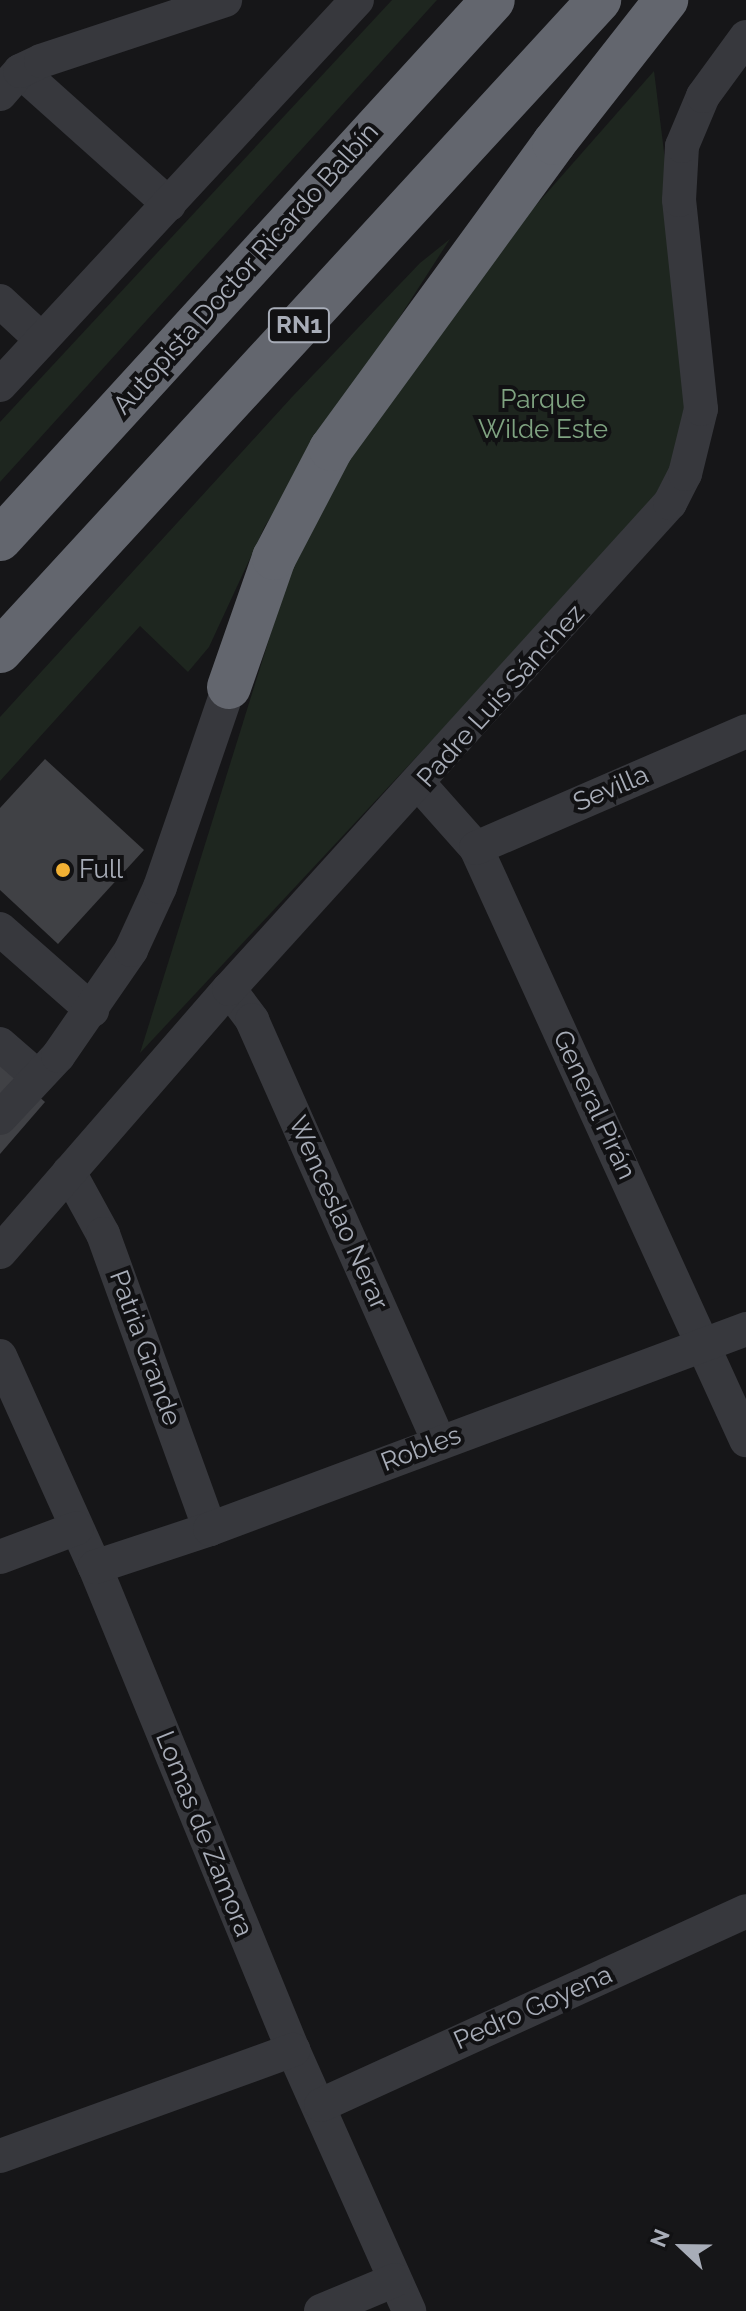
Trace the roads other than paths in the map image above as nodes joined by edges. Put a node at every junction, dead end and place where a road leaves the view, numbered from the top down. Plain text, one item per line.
1 (225, 0) edge
2 (357, 0) edge
3 (493, 0) edge
4 (599, 0) edge
5 (666, 0) edge
6 (746, 37) edge
7 (10, 83) edge
8 (169, 204) junction
9 (0, 301) edge
10 (42, 340) junction
11 (0, 385) edge
12 (0, 539) edge
13 (0, 651) edge
14 (229, 687) joint
15 (746, 731) edge
16 (420, 785) junction
17 (476, 848) junction
18 (0, 929) edge
19 (229, 989) junction
20 (92, 1010) junction
21 (0, 1044) edge
22 (38, 1077) junction
23 (0, 1118) edge
24 (69, 1172) junction
25 (0, 1252) edge
26 (746, 1329) edge
27 (705, 1345) junction
28 (0, 1356) edge
29 (746, 1440) edge
30 (439, 1442) junction
31 (77, 1528) junction
32 (210, 1529) junction
33 (0, 1557) edge
34 (95, 1567) junction
35 (746, 1911) edge
36 (293, 2050) junction
37 (321, 2105) junction
38 (0, 2156) edge
39 (395, 2280) junction
40 (321, 2311) edge
41 (409, 2311) edge

1 - 7 street
2 - 8 street
3 - 12 highway, Autopista Doctor Ricardo Balbín
4 - 13 highway, RN1
5 - 14 highway
6 - 16 street, Padre Luis Sánchez
7 - 8 street
8 - 10 street
9 - 10 street
10 - 11 street
14 - 20 street
15 - 17 street, Sevilla
16 - 17 street, General Pirán
16 - 19 street, Padre Luis Sánchez
17 - 27 street, General Pirán
18 - 20 street
19 - 24 street, Padre Luis Sánchez
19 - 30 street, Wenceslao Nerar
20 - 22 street
21 - 22 street
22 - 23 street
24 - 25 street, Padre Luis Sánchez
24 - 32 street, Patria Grande
26 - 27 street, Robles
27 - 29 street, General Pirán
27 - 30 street, Robles
28 - 31 street, Lomas de Zamora
30 - 32 street, Robles
31 - 33 street
31 - 34 street, Lomas de Zamora
32 - 34 street, Robles
34 - 36 street, Lomas de Zamora
35 - 37 street, Pedro Goyena
36 - 37 street, Lomas de Zamora
36 - 38 street
37 - 39 street, Lomas de Zamora
39 - 40 street
39 - 41 street, Lomas de Zamora

